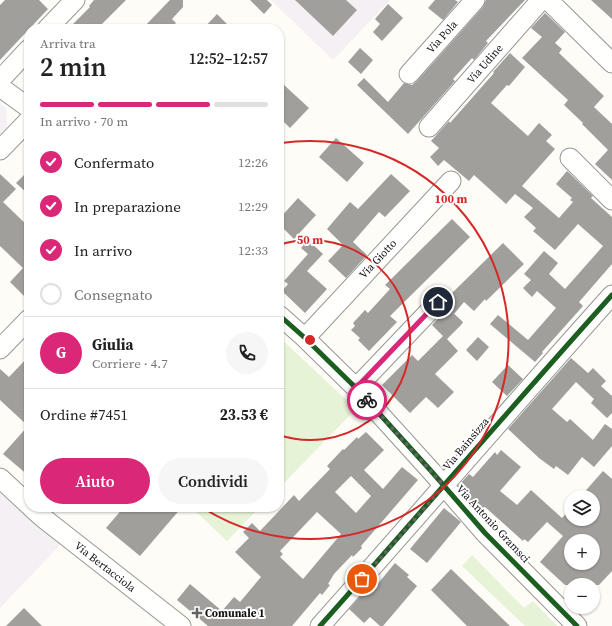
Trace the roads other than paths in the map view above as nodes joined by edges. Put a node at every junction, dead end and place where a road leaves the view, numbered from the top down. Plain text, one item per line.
1 (75, 0) edge
2 (476, 0) edge
3 (541, 0) edge
4 (548, 0) edge
5 (52, 24) edge
6 (24, 54) edge
7 (612, 64) edge
8 (409, 74) dead end
9 (0, 80) edge
10 (0, 86) edge
11 (24, 104) edge
12 (24, 125) edge
13 (429, 127) dead end
14 (0, 150) edge
15 (570, 158) dead end
16 (451, 181) dead end
17 (612, 200) edge
18 (612, 294) edge
19 (438, 302) dead end
20 (284, 319) edge
21 (24, 324) edge
22 (305, 338) junction
23 (0, 349) edge
24 (356, 388) junction
25 (0, 478) edge
26 (444, 486) junction
27 (24, 500) edge
28 (37, 512) edge
29 (181, 626) edge
30 (320, 626) edge
31 (578, 626) edge

1 - 5 street
2 - 8 street, Via Pola
3 - 13 street, Via Udine
4 - 7 street
6 - 9 street
10 - 11 street
12 - 14 street
15 - 17 street
16 - 22 street, Via Giotto
18 - 26 street, Via Bainsizza
19 - 24 street
20 - 22 street, Via Antonio Gramsci
21 - 23 street
22 - 24 street, Via Antonio Gramsci
24 - 26 street, Via Antonio Gramsci
25 - 27 street, Via Bertacciola
26 - 30 street, Via Bainsizza
26 - 31 street, Via Antonio Gramsci
28 - 29 street, Via Bertacciola

